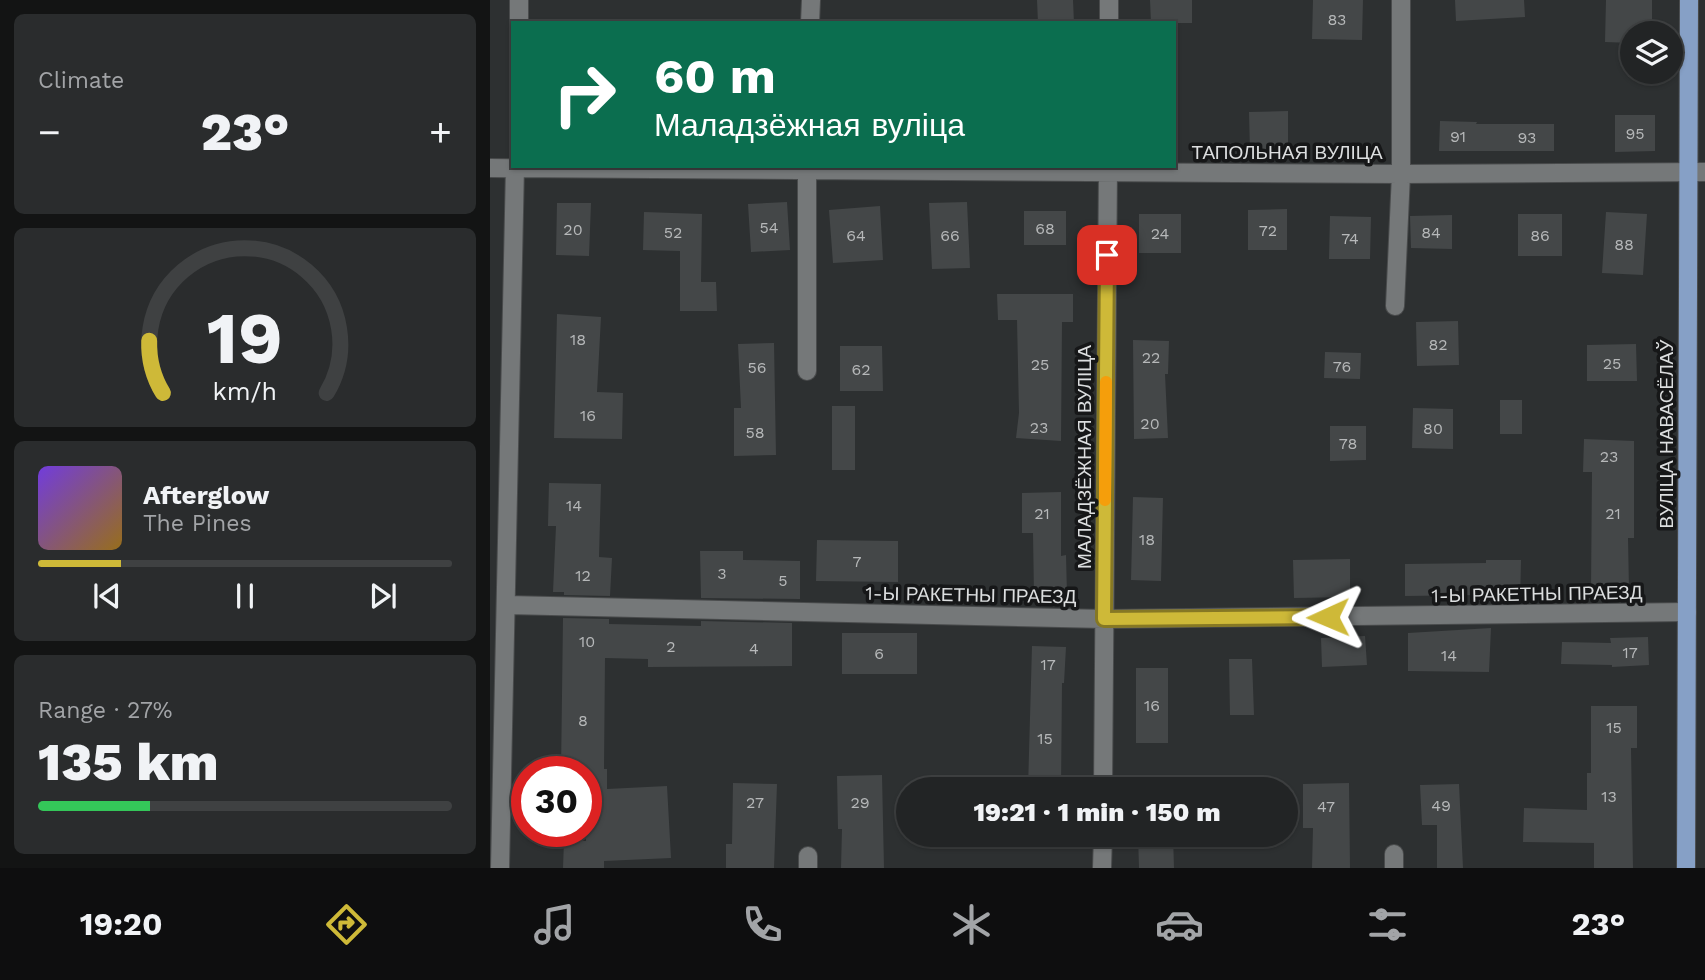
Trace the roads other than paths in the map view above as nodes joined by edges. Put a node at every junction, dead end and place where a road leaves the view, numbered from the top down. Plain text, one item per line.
1 (519, 0) edge
2 (811, 0) edge
3 (1109, 0) edge
4 (1401, 0) edge
5 (1689, 0) edge
6 (519, 21) edge
7 (810, 21) edge
8 (1109, 21) edge
9 (511, 167) edge
10 (490, 168) edge
11 (515, 168) edge
12 (807, 168) edge
13 (1108, 169) edge
14 (1686, 172) junction
15 (1705, 172) edge
16 (1401, 174) junction
17 (1395, 306) dead end
18 (807, 370) dead end
19 (506, 605) junction
20 (1687, 612) junction
21 (1104, 619) junction
22 (1103, 777) edge
23 (1103, 847) edge
24 (500, 868) edge
25 (1102, 868) edge
26 (1686, 868) edge

1 - 6 street
2 - 7 street
3 - 8 street
4 - 16 street
5 - 14 main road, ВУЛІЦА НАВАСЁЛАЎ
9 - 10 street, ТАПОЛЬНАЯ ВУЛІЦА
11 - 19 street
12 - 13 street, ТАПОЛЬНАЯ ВУЛІЦА
12 - 18 street
13 - 16 street, ТАПОЛЬНАЯ ВУЛІЦА
13 - 21 street, МАЛАДЗЁЖНАЯ ВУЛІЦА
14 - 15 street, ТАПОЛЬНАЯ ВУЛІЦА
14 - 16 street, ТАПОЛЬНАЯ ВУЛІЦА
14 - 20 main road, ВУЛІЦА НАВАСЁЛАЎ
16 - 17 street
19 - 21 street, 1-Ы РАКЕТНЫ ПРАЕЗД
19 - 24 street
20 - 21 street, 1-Ы РАКЕТНЫ ПРАЕЗД
20 - 26 main road, ВУЛІЦА НАВАСЁЛАЎ
21 - 22 street, МАЛАДЗЁЖНАЯ ВУЛІЦА
23 - 25 street

